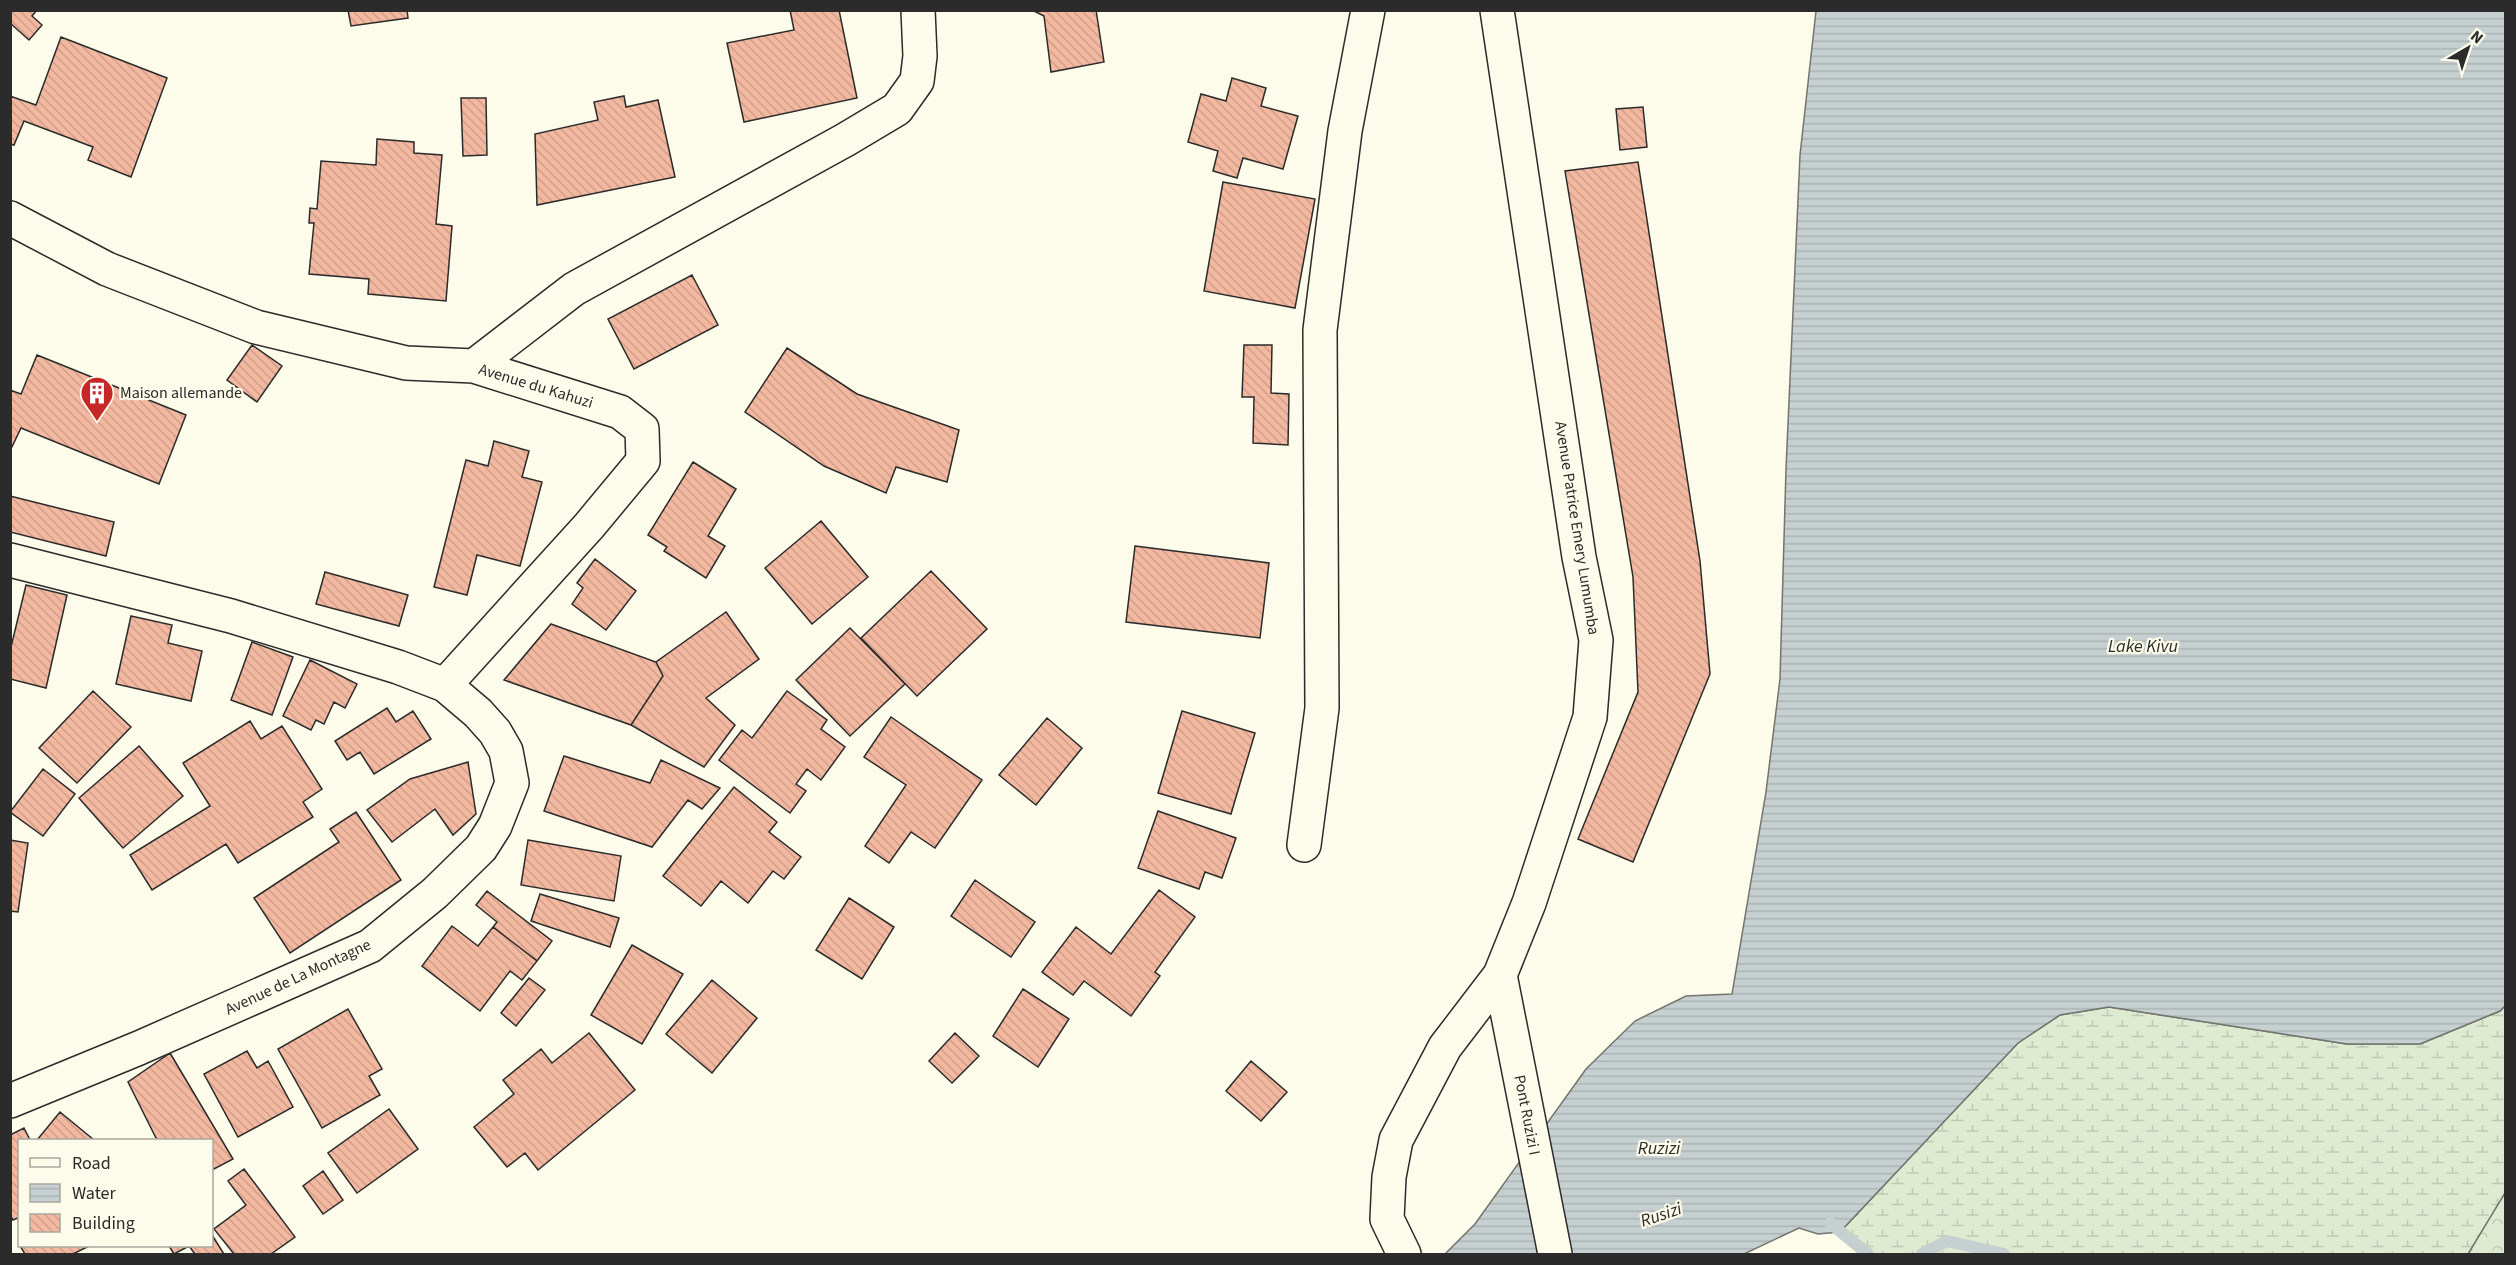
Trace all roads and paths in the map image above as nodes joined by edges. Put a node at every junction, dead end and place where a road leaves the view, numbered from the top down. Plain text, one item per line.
1 (918, 10) edge
2 (1368, 10) edge
3 (1497, 10) edge
4 (10, 218) edge
5 (474, 366) junction
6 (10, 560) edge
7 (445, 686) junction
8 (1304, 845) dead end
9 (1500, 975) junction
10 (10, 1101) edge
11 (1404, 1254) edge
12 (1555, 1254) edge

1 - 5 street
2 - 8 street
3 - 9 street, Avenue Patrice Emery Lumumba
4 - 5 street, Avenue du Kahuzi
5 - 7 street, Avenue du Kahuzi
6 - 7 street, Avenue de La Montagne
7 - 10 street, Avenue de La Montagne
9 - 11 street, Avenue Patrice Emery Lumumba
9 - 12 street, Pont Ruzizi I

